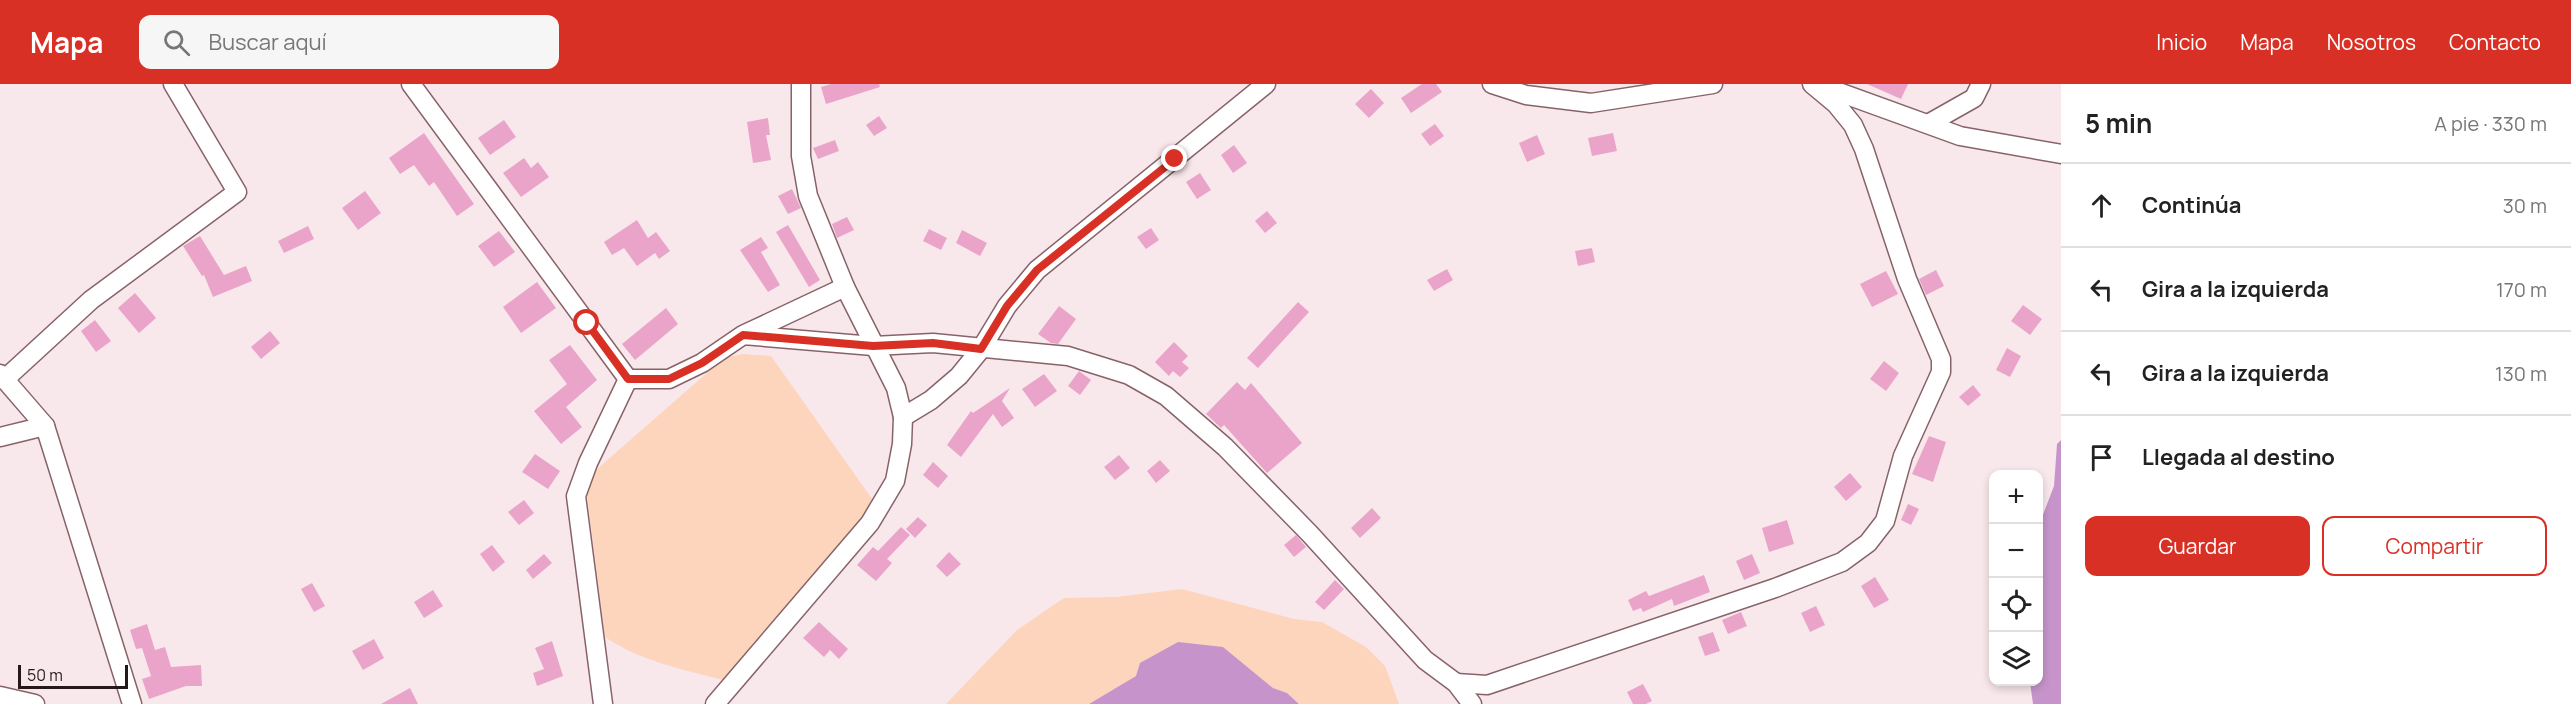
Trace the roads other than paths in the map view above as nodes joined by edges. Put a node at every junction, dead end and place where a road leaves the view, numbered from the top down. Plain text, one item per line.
1 (411, 84) edge
2 (801, 84) edge
3 (1266, 84) edge
4 (1492, 84) edge
5 (1713, 84) edge
6 (1812, 84) edge
7 (1817, 84) edge
8 (1981, 84) edge
9 (178, 86) edge
10 (1856, 91) edge
11 (1928, 124) junction
12 (1853, 125) junction
13 (2061, 154) edge
14 (845, 287) junction
15 (743, 335) junction
16 (873, 346) junction
17 (981, 349) junction
18 (3, 376) edge
19 (628, 379) junction
20 (903, 417) junction
21 (45, 426) junction
22 (0, 437) edge
23 (1456, 683) junction
24 (0, 696) edge
25 (35, 704) edge
26 (132, 704) edge
27 (603, 704) edge
28 (715, 704) edge
29 (1472, 704) edge

1 - 19 street
2 - 14 street
3 - 17 street
4 - 5 street
6 - 12 street
7 - 10 street
8 - 11 street
9 - 18 street
10 - 11 street
10 - 12 street
11 - 13 street
12 - 23 street
14 - 15 street
14 - 16 street
15 - 16 street
15 - 19 street
16 - 17 street
16 - 20 street
17 - 20 street
17 - 23 street
18 - 21 street
19 - 27 street
20 - 28 street
21 - 22 street
21 - 26 street
23 - 29 street
24 - 25 street

